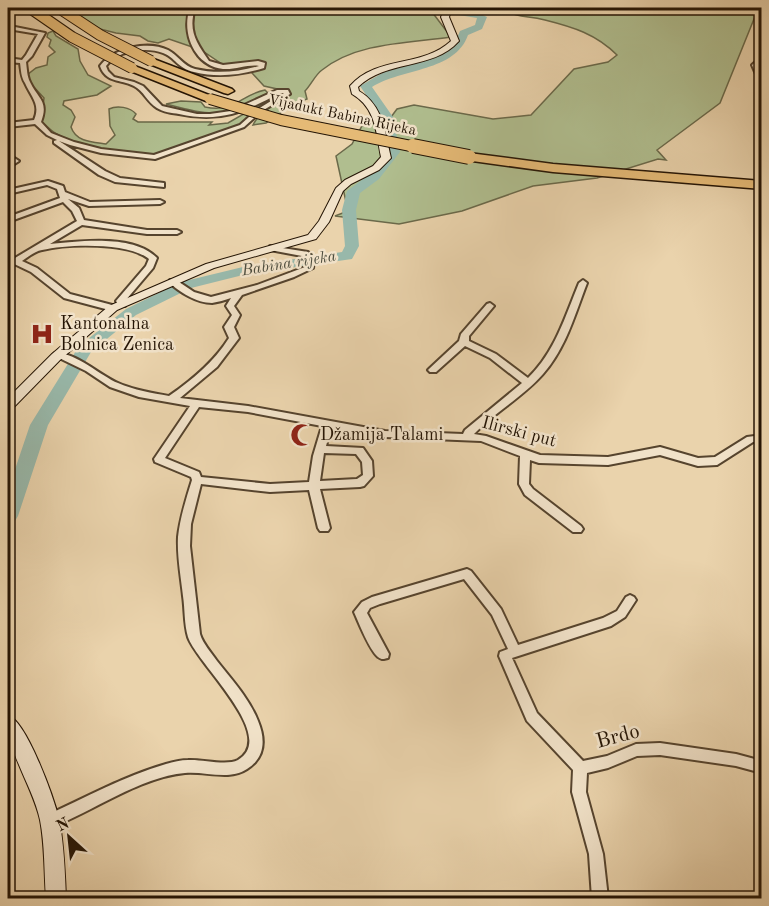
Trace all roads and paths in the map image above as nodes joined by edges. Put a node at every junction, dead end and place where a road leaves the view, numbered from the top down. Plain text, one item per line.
1 (30, 8) edge
2 (58, 8) edge
3 (65, 8) edge
4 (192, 8) edge
5 (446, 11) edge
6 (10, 28) dead end
7 (40, 31) junction
8 (762, 58) edge
9 (8, 60) edge
10 (23, 62) junction
11 (762, 81) edge
12 (37, 122) junction
13 (8, 125) edge
14 (49, 134) junction
15 (472, 153) junction
16 (8, 156) edge
17 (8, 166) edge
18 (762, 177) edge
19 (161, 185) dead end
20 (762, 185) edge
21 (8, 192) edge
22 (63, 196) junction
23 (160, 202) dead end
24 (8, 220) edge
25 (81, 222) junction
26 (177, 232) dead end
27 (38, 248) junction
28 (273, 248) junction
29 (12, 259) edge
30 (583, 283) dead end
31 (178, 286) junction
32 (240, 291) junction
33 (117, 306) junction
34 (490, 306) dead end
35 (464, 342) junction
36 (58, 355) junction
37 (433, 370) dead end
38 (528, 383) junction
39 (170, 400) junction
40 (196, 404) junction
41 (8, 405) edge
42 (327, 425) junction
43 (468, 436) junction
44 (762, 438) edge
45 (320, 449) junction
46 (525, 454) junction
47 (197, 480) junction
48 (314, 486) junction
49 (324, 528) dead end
50 (577, 529) dead end
51 (630, 600) dead end
52 (515, 651) junction
53 (383, 654) dead end
54 (8, 723) edge
55 (762, 767) edge
56 (580, 768) junction
57 (50, 821) junction
58 (56, 898) edge
59 (600, 898) edge

1 - 15 highway, Vijadukt Babina Rijeka, bridge
2 - 15 highway, Vijadukt Babina Rijeka, bridge
3 - 7 street
4 - 14 street
5 - 28 main road
6 - 7 street
7 - 10 street
8 - 11 street
9 - 10 street
10 - 12 street
12 - 13 street
12 - 14 street
14 - 19 street
15 - 18 highway
15 - 20 highway
16 - 17 street
21 - 22 street
22 - 23 street
22 - 24 street
22 - 25 street
25 - 26 street
25 - 27 street
27 - 29 street
27 - 33 street
28 - 31 main road
28 - 32 street
29 - 33 street
30 - 38 street
31 - 32 street
31 - 33 main road
32 - 39 street
33 - 36 main road
34 - 35 street
35 - 37 street
35 - 38 street
36 - 39 street, Ilirski put
36 - 41 main road
38 - 43 street
39 - 40 street, Ilirski put
40 - 42 street, Ilirski put
40 - 47 street
42 - 43 street, Ilirski put
42 - 45 street
43 - 46 street, Ilirski put
44 - 46 street, Ilirski put
45 - 48 street
45 - 48 street
46 - 50 street
47 - 48 street
47 - 57 street
48 - 49 street
51 - 52 street
52 - 53 street
52 - 56 street
54 - 57 main road
55 - 56 street, Brdo
56 - 59 street, Brdo
57 - 58 main road

